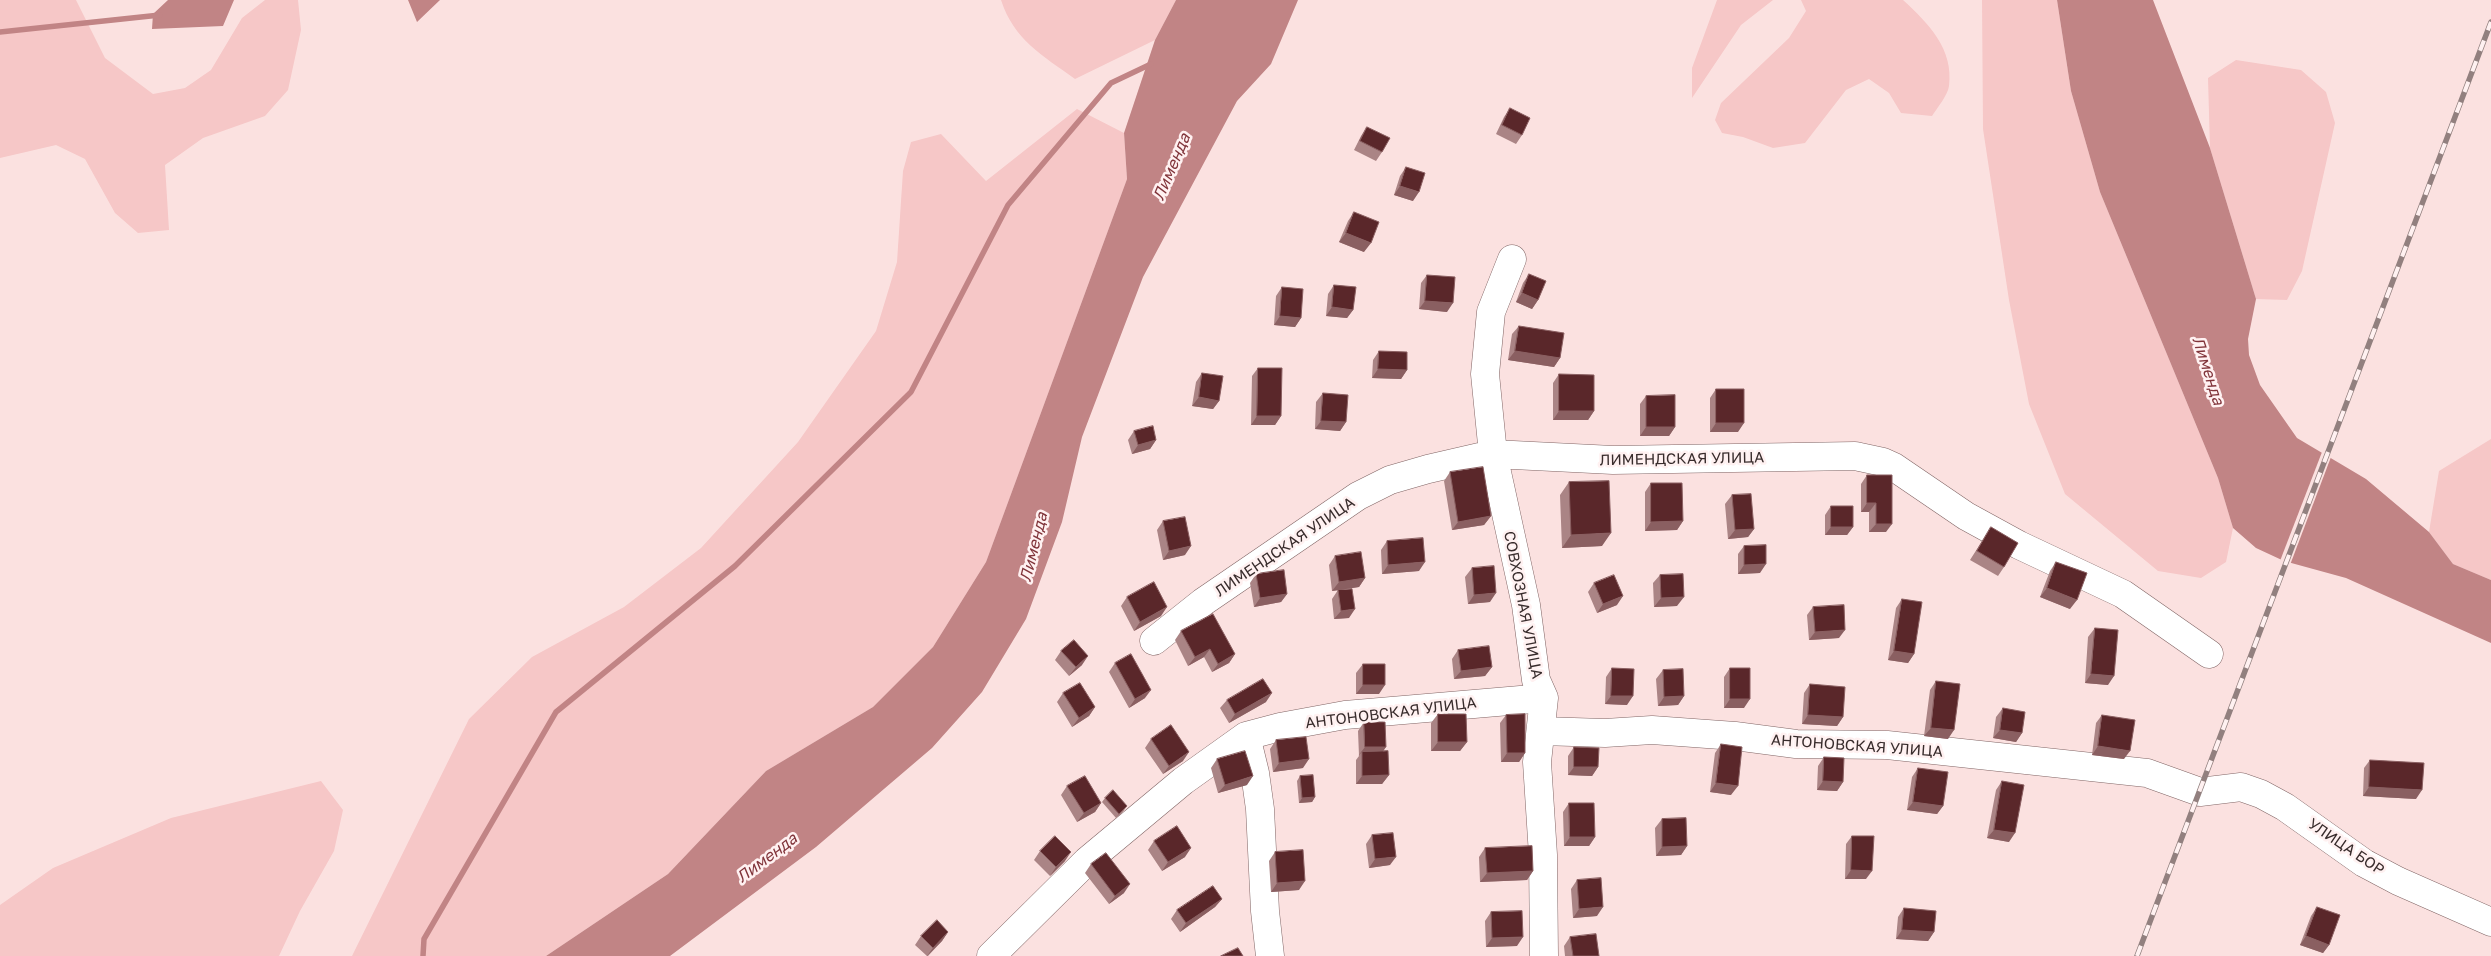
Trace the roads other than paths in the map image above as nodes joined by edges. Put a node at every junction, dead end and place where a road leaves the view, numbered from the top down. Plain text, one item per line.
1 (1512, 259) dead end
2 (1493, 454) junction
3 (1154, 641) dead end
4 (2210, 654) dead end
5 (1544, 698) junction
6 (1541, 731) junction
7 (1246, 736) junction
8 (2200, 792) joint
9 (2491, 922) edge
10 (992, 956) edge
11 (1270, 956) edge
12 (1544, 956) edge

1 - 2 street, СОВХОЗНАЯ УЛИЦА
2 - 3 street, ЛИМЕНДСКАЯ УЛИЦА
2 - 4 street, ЛИМЕНДСКАЯ УЛИЦА
2 - 5 street, СОВХОЗНАЯ УЛИЦА
5 - 6 street, СОВХОЗНАЯ УЛИЦА
5 - 7 street, АНТОНОВСКАЯ УЛИЦА
6 - 8 street, АНТОНОВСКАЯ УЛИЦА
6 - 12 street, СОВХОЗНАЯ УЛИЦА
7 - 10 street, АНТОНОВСКАЯ УЛИЦА
7 - 11 street
8 - 9 street, УЛИЦА БОР

